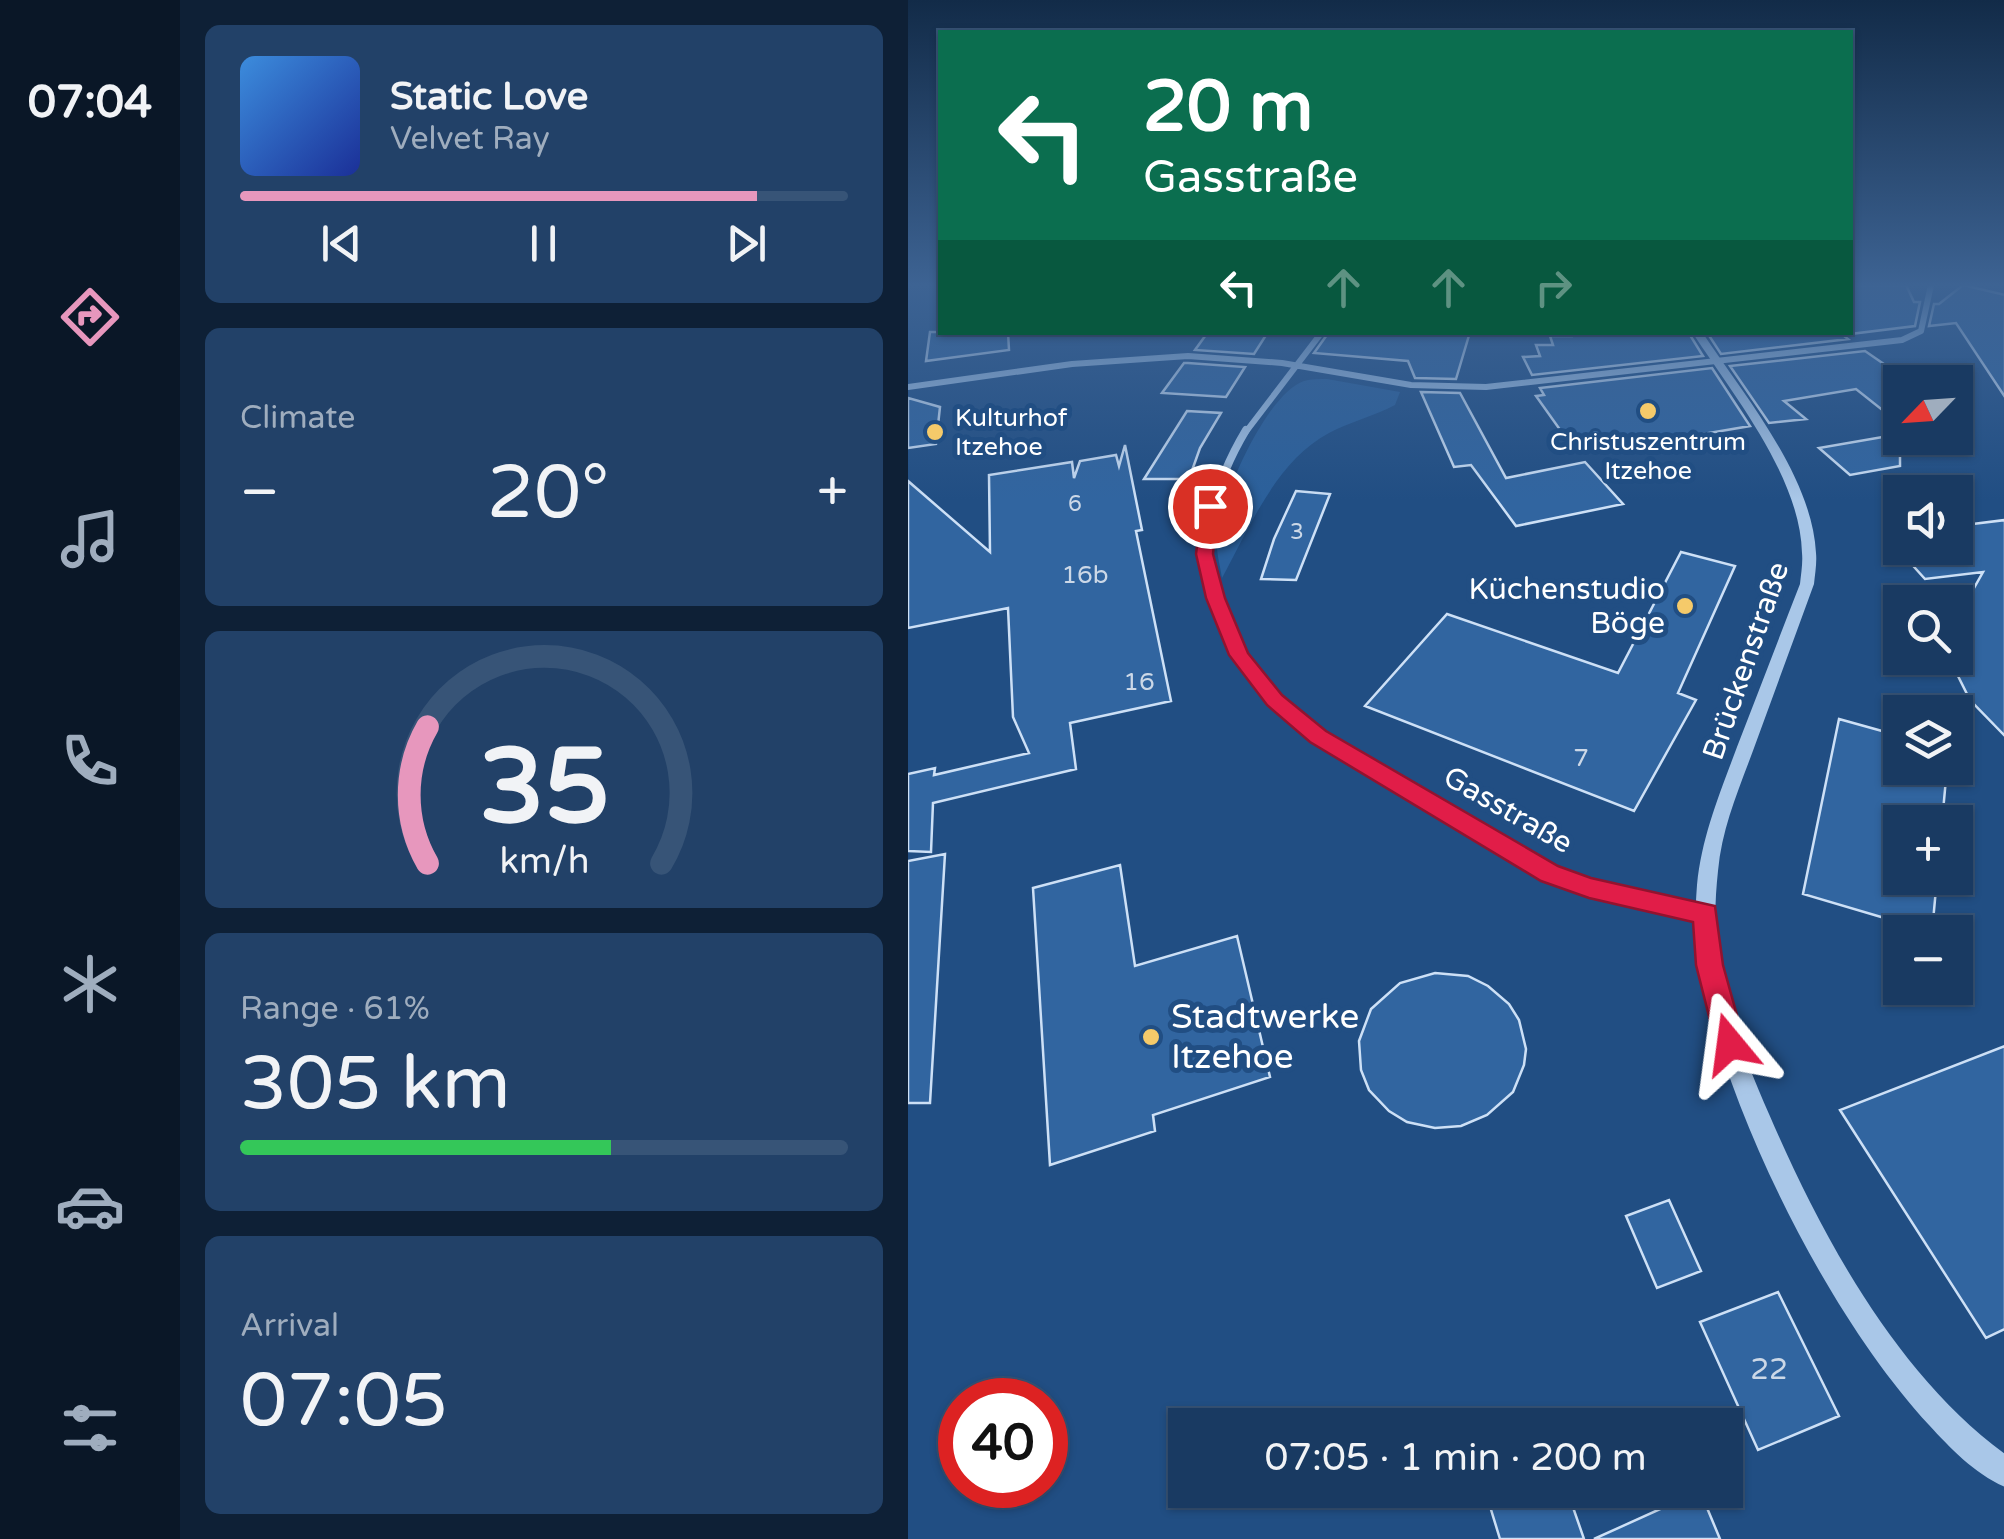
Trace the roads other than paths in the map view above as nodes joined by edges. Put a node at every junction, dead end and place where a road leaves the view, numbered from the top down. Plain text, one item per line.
1 (1164, 357) edge
2 (1216, 357) edge
3 (1302, 357) edge
4 (1712, 357) edge
5 (1766, 357) edge
6 (1716, 363) junction
7 (1296, 365) junction
8 (908, 387) edge
9 (1706, 914) junction
10 (2004, 1472) edge

1 - 8 street
2 - 7 street
3 - 7 street, Gasstraße
4 - 6 street, Brückenstraße
5 - 6 street
6 - 7 street
6 - 9 street, Brückenstraße
7 - 9 street, Gasstraße
9 - 10 street

